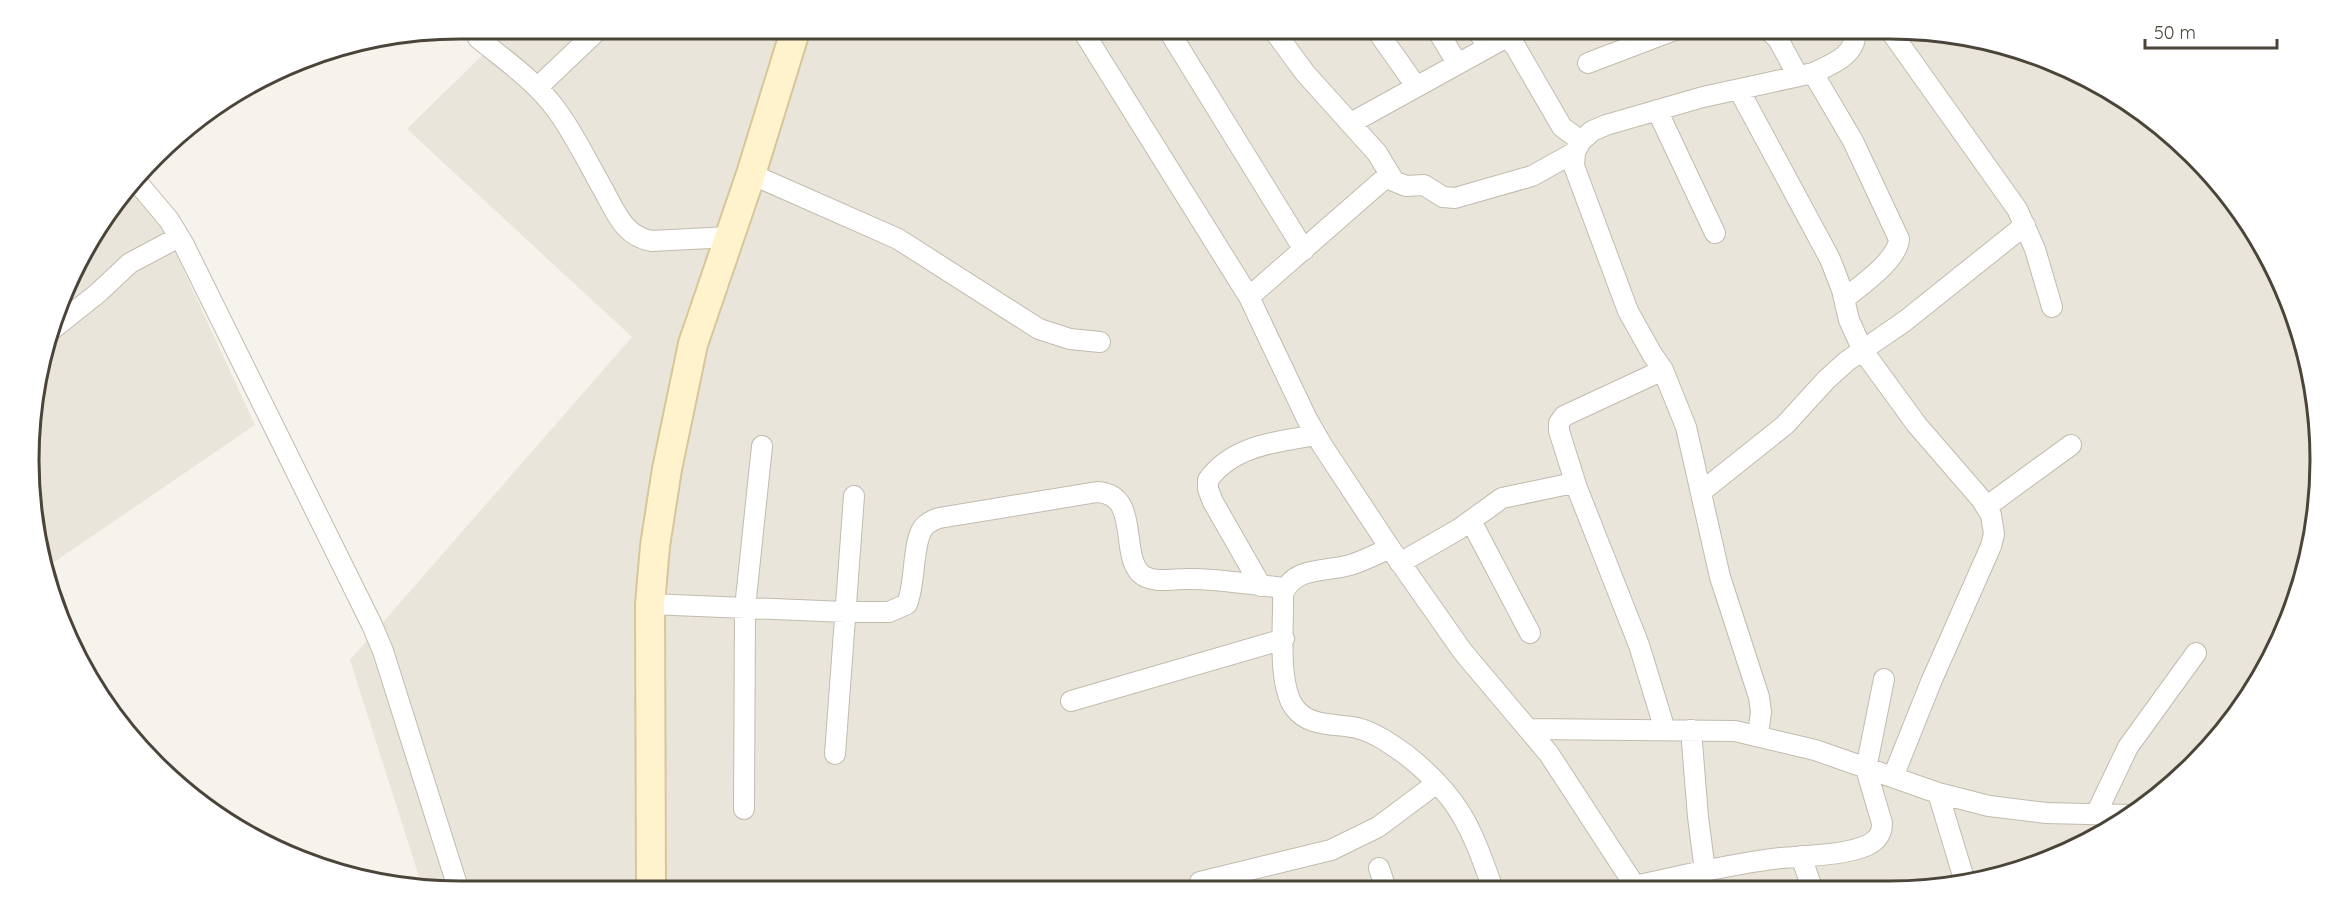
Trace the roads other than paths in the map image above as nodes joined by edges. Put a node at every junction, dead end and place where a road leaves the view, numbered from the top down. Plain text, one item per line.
1 (479, 39) edge
2 (588, 39) edge
3 (793, 39) edge
4 (1088, 39) edge
5 (1174, 39) edge
6 (1280, 39) edge
7 (1383, 39) edge
8 (1443, 39) edge
9 (1482, 39) edge
10 (1651, 39) edge
11 (1778, 39) edge
12 (1854, 39) edge
13 (1897, 39) edge
14 (1486, 46) junction
15 (1457, 63) junction
16 (1588, 63) dead end
17 (1805, 74) junction
18 (1416, 86) junction
19 (538, 87) junction
20 (1739, 90) junction
21 (1658, 110) junction
22 (1351, 123) junction
23 (1578, 147) junction
24 (751, 174) junction
25 (1394, 181) junction
26 (140, 186) edge
27 (2025, 225) junction
28 (1715, 233) dead end
29 (179, 237) junction
30 (729, 237) junction
31 (1304, 250) junction
32 (1249, 297) junction
33 (1844, 299) junction
34 (2052, 307) dead end
35 (62, 321) edge
36 (1100, 342) dead end
37 (1863, 351) junction
38 (1664, 370) junction
39 (1316, 435) junction
40 (2071, 445) dead end
41 (762, 446) dead end
42 (1576, 488) junction
43 (1701, 492) junction
44 (854, 496) dead end
45 (1986, 507) junction
46 (1470, 521) junction
47 (1395, 555) junction
48 (1261, 586) junction
49 (1285, 588) junction
50 (650, 604) junction
51 (745, 608) junction
52 (845, 612) junction
53 (1530, 633) dead end
54 (1284, 639) junction
55 (2196, 653) dead end
56 (1884, 679) dead end
57 (1071, 701) dead end
58 (1529, 729) junction
59 (1665, 730) junction
60 (1691, 730) junction
61 (1758, 735) junction
62 (835, 754) dead end
63 (1866, 769) junction
64 (1893, 777) junction
65 (1437, 783) junction
66 (1938, 793) junction
67 (744, 809) dead end
68 (2096, 814) junction
69 (2116, 815) edge
70 (1801, 856) junction
71 (1379, 868) dead end
72 (1705, 871) junction
73 (1963, 874) edge
74 (456, 881) edge
75 (651, 881) edge
76 (1204, 881) edge
77 (1383, 881) edge
78 (1490, 881) edge
79 (1632, 881) edge
80 (1662, 881) edge
81 (1810, 881) edge

1 - 19 street
2 - 19 street
3 - 24 main road
4 - 32 street
5 - 31 street
6 - 22 street
7 - 18 street
8 - 15 street
9 - 14 street
10 - 16 street
11 - 17 street
12 - 17 street
13 - 27 street
14 - 15 street
14 - 23 street
15 - 18 street
17 - 20 street
17 - 33 street
18 - 22 street
19 - 30 street
20 - 21 street
20 - 33 street
21 - 23 street
21 - 28 street
22 - 25 street
23 - 25 street
23 - 38 street
24 - 30 main road
24 - 36 street
25 - 31 street
26 - 29 street
27 - 34 street
27 - 37 street
29 - 35 street
29 - 74 street
30 - 50 main road
31 - 32 street
32 - 39 street
33 - 37 street
37 - 43 street
37 - 45 street
38 - 42 street
38 - 43 street
39 - 47 street
39 - 48 street
40 - 45 street
41 - 51 street
42 - 46 street
42 - 59 street
43 - 61 street
44 - 52 street
45 - 64 street
46 - 47 street
46 - 53 street
47 - 49 street
47 - 58 street
48 - 49 street
48 - 52 street
49 - 54 street
50 - 51 street
50 - 75 main road
51 - 52 street
51 - 67 street
52 - 62 street
54 - 57 street
54 - 65 street
55 - 68 street
56 - 63 street
58 - 59 street
58 - 79 street
59 - 60 street
60 - 61 street
60 - 72 street
61 - 63 street
63 - 64 street
63 - 70 street
64 - 66 street
65 - 76 street
65 - 78 street
66 - 68 street
66 - 73 street
68 - 69 street
70 - 72 street
70 - 81 street
71 - 77 street
72 - 80 street

